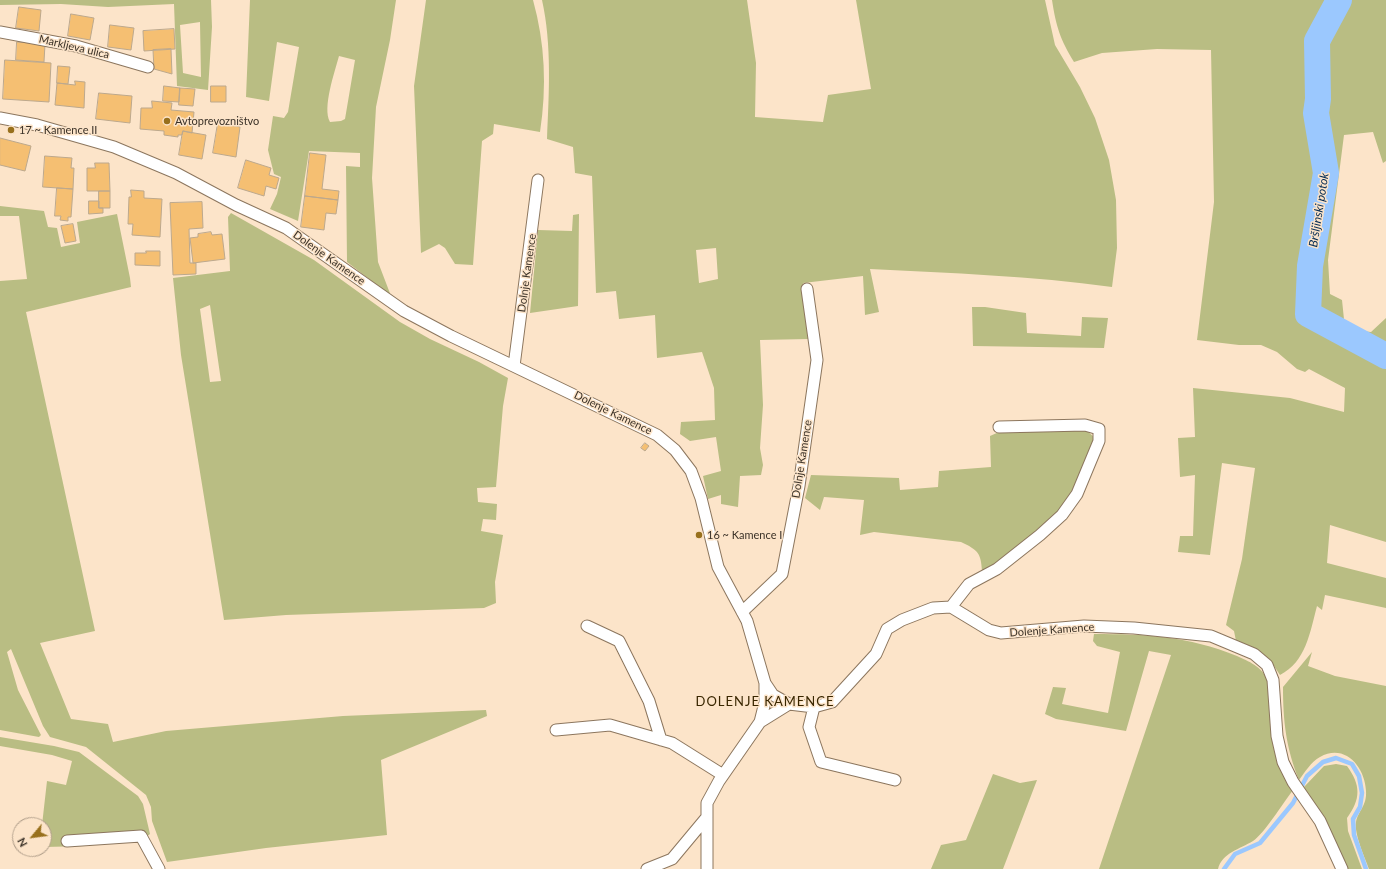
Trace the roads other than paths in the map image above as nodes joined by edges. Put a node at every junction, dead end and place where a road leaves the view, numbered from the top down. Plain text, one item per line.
1 (0, 32) edge
2 (148, 67) dead end
3 (0, 118) edge
4 (538, 180) dead end
5 (807, 289) dead end
6 (514, 366) junction
7 (998, 427) dead end
8 (951, 606) junction
9 (742, 612) junction
10 (587, 626) dead end
11 (765, 683) junction
12 (788, 704) junction
13 (814, 707) junction
14 (760, 722) junction
15 (556, 730) dead end
16 (661, 740) junction
17 (723, 775) junction
18 (895, 780) dead end
19 (707, 817) junction
20 (67, 841) dead end
21 (159, 869) edge
22 (647, 869) edge
23 (707, 869) edge
24 (1342, 869) edge

1 - 2 street, Markljeva ulica
3 - 6 street, Dolenje Kamence
4 - 6 street, Dolnje Kamence
5 - 9 street, Dolnje Kamence
6 - 9 street, Dolenje Kamence
7 - 8 street
8 - 13 street, Dolenje Kamence
8 - 24 street, Dolenje Kamence
9 - 11 street, Dolenje Kamence
10 - 16 street
11 - 12 street, Dolenje Kamence
11 - 14 street
12 - 13 street, Dolenje Kamence
12 - 14 street
13 - 18 street
14 - 17 street
15 - 16 street
16 - 17 street
17 - 19 street
19 - 22 street
19 - 23 street
20 - 21 street

